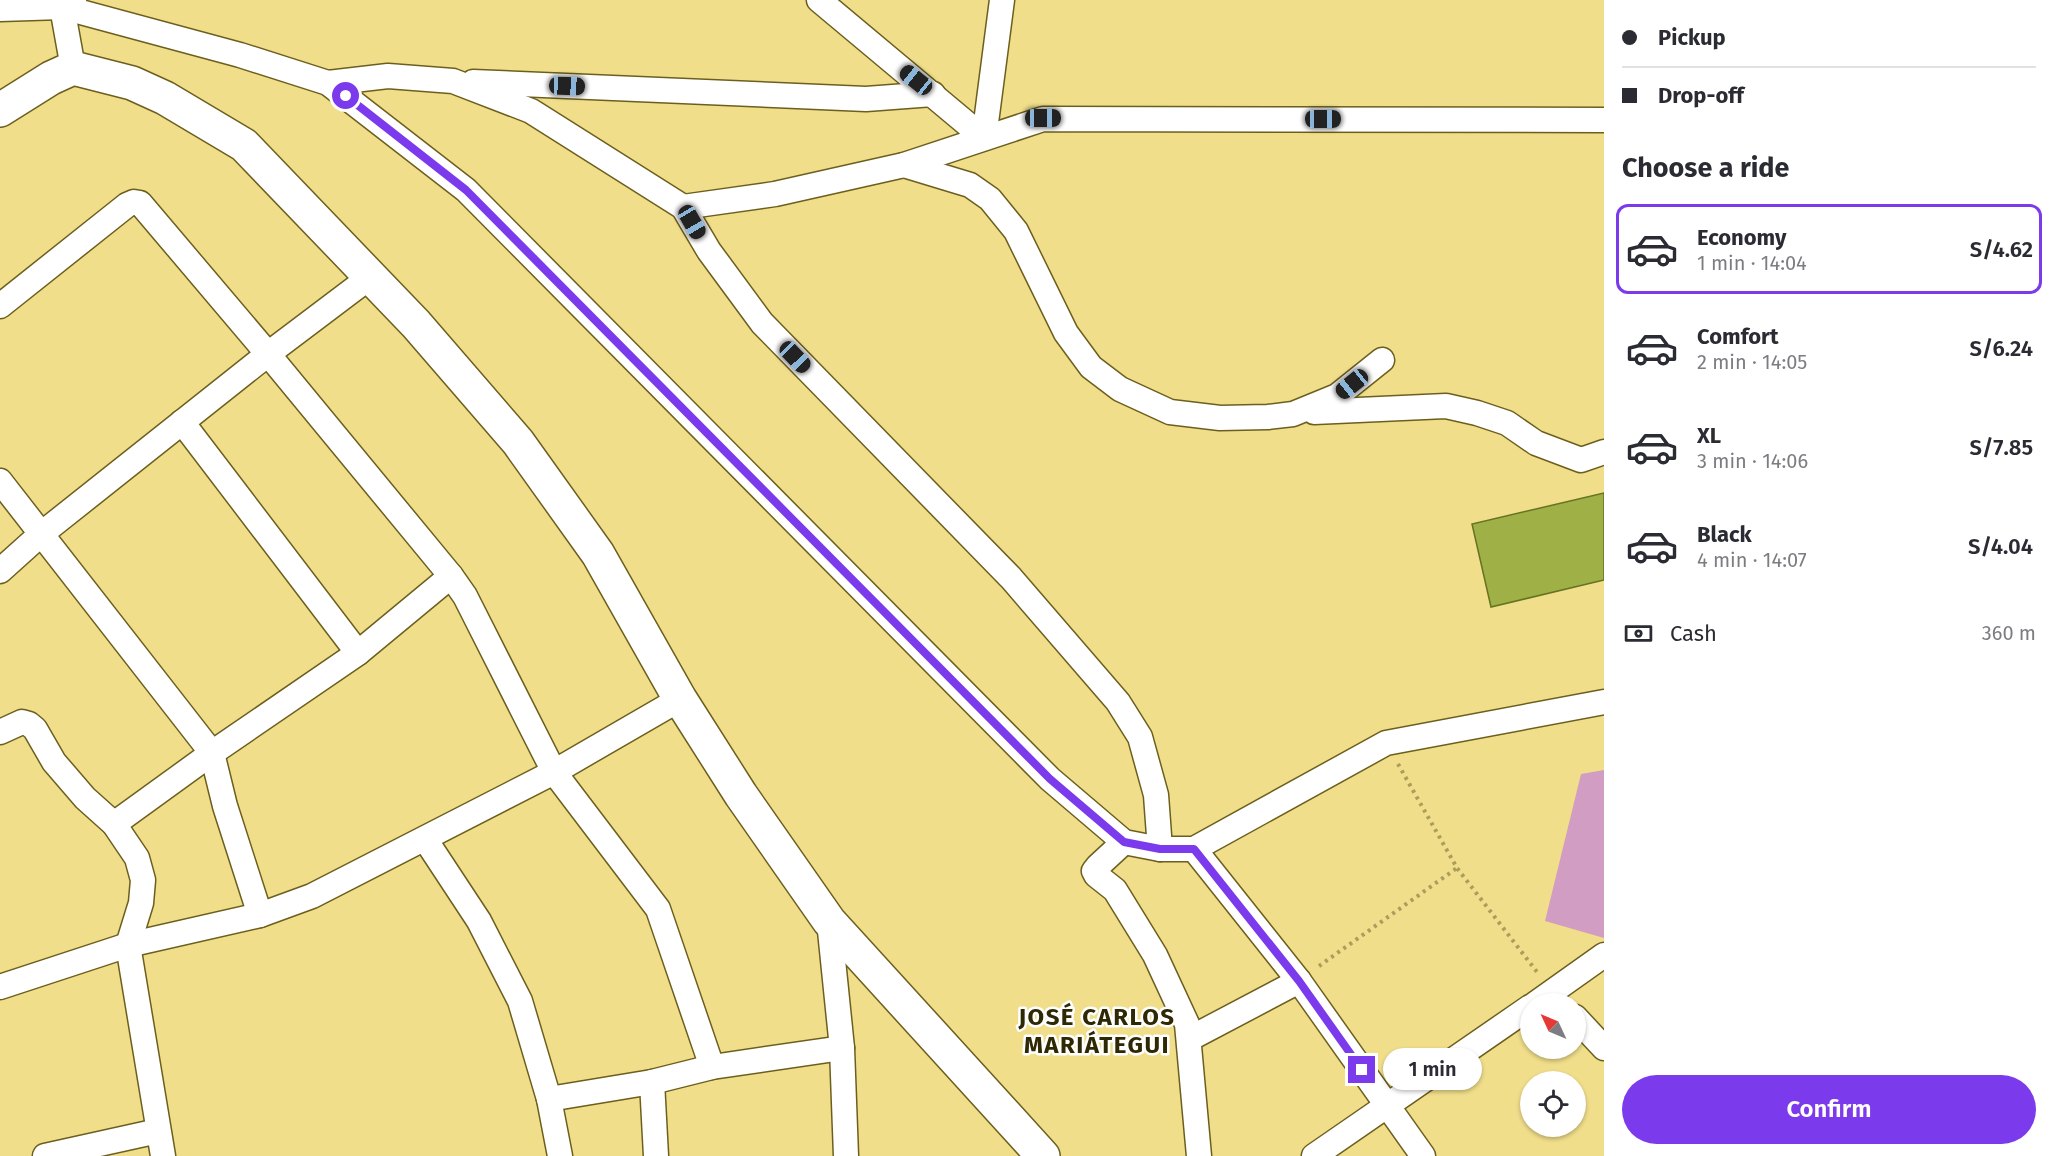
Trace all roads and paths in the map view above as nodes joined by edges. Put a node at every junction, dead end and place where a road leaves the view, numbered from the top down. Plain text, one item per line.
1 (819, 0) edge
2 (1002, 0) edge
3 (68, 2) edge
4 (0, 9) edge
5 (74, 68) junction
6 (453, 81) junction
7 (328, 83) junction
8 (933, 94) junction
9 (0, 110) edge
10 (1604, 120) edge
11 (984, 138) junction
12 (904, 165) junction
13 (684, 207) junction
14 (370, 277) junction
15 (0, 306) edge
16 (268, 354) junction
17 (1382, 360) dead end
18 (1293, 414) junction
19 (182, 422) junction
20 (1604, 452) edge
21 (0, 481) edge
22 (40, 535) junction
23 (0, 571) edge
24 (451, 576) junction
25 (358, 653) junction
26 (680, 699) junction
27 (1604, 702) edge
28 (0, 732) edge
29 (1386, 743) junction
30 (212, 753) junction
31 (554, 772) junction
32 (114, 824) junction
33 (424, 839) junction
34 (1124, 842) junction
35 (1160, 849) junction
36 (1194, 849) junction
37 (1457, 868) junction
38 (260, 915) junction
39 (829, 921) junction
40 (128, 945) junction
41 (1604, 955) edge
42 (1299, 981) junction
43 (0, 987) edge
44 (1545, 993) edge
45 (1558, 993) edge
46 (1520, 1014) edge
47 (1586, 1029) edge
48 (1189, 1039) junction
49 (842, 1048) junction
50 (1604, 1048) edge
51 (712, 1067) junction
52 (652, 1083) junction
53 (549, 1099) junction
54 (1387, 1106) junction
55 (158, 1131) junction
56 (45, 1156) edge
57 (163, 1156) edge
58 (560, 1156) edge
59 (656, 1156) edge
60 (846, 1156) edge
61 (1043, 1156) edge
62 (1199, 1156) edge
63 (1314, 1156) edge
64 (1423, 1156) edge

1 - 8 street
2 - 11 street
3 - 4 street
3 - 5 street
3 - 7 street
5 - 9 main road
5 - 14 main road
6 - 7 street
6 - 8 street
6 - 13 street
7 - 34 street
8 - 11 street
10 - 11 street
11 - 12 street
12 - 13 street
12 - 18 street
13 - 35 street
14 - 16 street
14 - 26 main road
15 - 16 street
16 - 19 street
16 - 24 street
17 - 18 street
18 - 20 street
19 - 22 street
19 - 25 street
21 - 22 street
22 - 23 street
22 - 30 street
24 - 25 street
24 - 31 street
25 - 30 street
26 - 31 street
26 - 39 main road
27 - 29 street
28 - 32 street
29 - 36 street
29 - 37 path
30 - 32 street
30 - 38 street
31 - 33 street
31 - 51 street
32 - 40 street
33 - 38 street
33 - 53 street
34 - 35 street
34 - 48 street
35 - 36 street
36 - 42 street
37 - 42 path
37 - 44 path
38 - 40 street
39 - 49 street
39 - 61 main road
40 - 43 street
40 - 55 street
41 - 45 street
42 - 48 street
42 - 54 street
46 - 54 street
47 - 50 street
48 - 62 street
49 - 51 street
49 - 60 street
51 - 52 street
52 - 53 street
52 - 59 street
53 - 58 street
54 - 63 street
54 - 64 street
55 - 56 street
55 - 57 street

